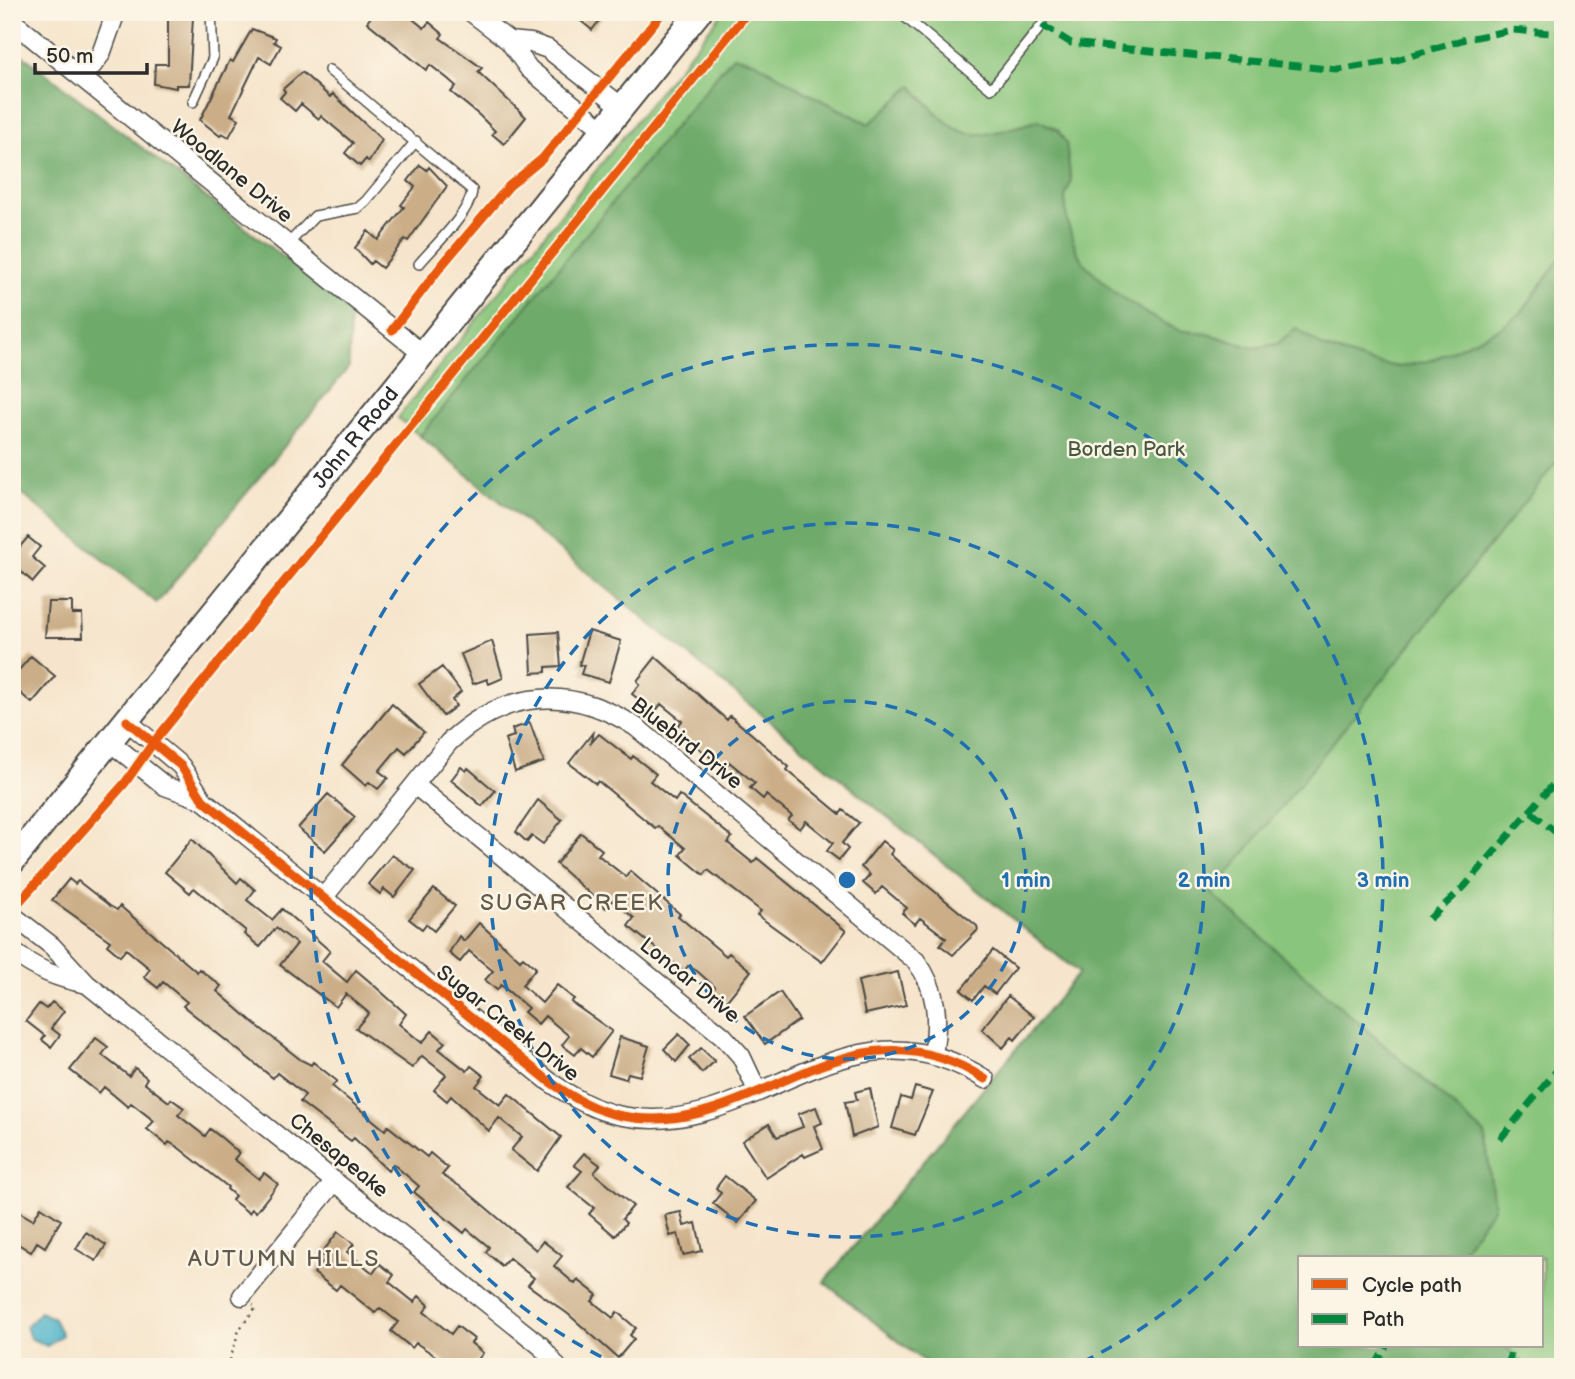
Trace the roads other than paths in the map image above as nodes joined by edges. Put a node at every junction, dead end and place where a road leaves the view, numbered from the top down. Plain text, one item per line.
1 (116, 12) edge
2 (211, 12) edge
3 (471, 12) edge
4 (699, 12) edge
5 (899, 12) edge
6 (12, 21) edge
7 (1042, 25) dead end
8 (509, 41) junction
9 (330, 70) dead end
10 (83, 78) junction
11 (193, 102) dead end
12 (622, 107) junction
13 (604, 130) junction
14 (416, 141) junction
15 (287, 245) junction
16 (419, 264) dead end
17 (424, 355) junction
18 (127, 721) junction
19 (110, 742) junction
20 (415, 786) junction
21 (204, 800) junction
22 (12, 862) edge
23 (323, 898) junction
24 (12, 915) edge
25 (12, 951) edge
26 (87, 984) junction
27 (933, 1054) junction
28 (985, 1079) dead end
29 (757, 1090) junction
30 (335, 1181) junction
31 (242, 1296) road end
32 (557, 1367) edge

1 - 10 street
2 - 11 lane
3 - 8 street
4 - 12 main road, John R Road
5 - 7 lane
6 - 10 street, Woodlane Drive
8 - 12 street
8 - 13 street
9 - 14 lane
10 - 15 street, Woodlane Drive
12 - 13 main road, John R Road
13 - 17 main road, John R Road
14 - 15 lane
14 - 16 lane
15 - 17 street, Woodlane Drive
17 - 18 main road, John R Road
18 - 19 main road, John R Road
18 - 21 street, Sugar Creek Drive
19 - 21 street, Sugar Creek Drive
19 - 22 main road, John R Road
20 - 23 street, Bluebird Drive
20 - 27 street, Bluebird Drive
20 - 29 street, Loncar Drive
21 - 23 street, Sugar Creek Drive
23 - 29 street, Sugar Creek Drive
24 - 26 street, Chesapeake
25 - 26 street, Chesapeake
26 - 30 street, Chesapeake
27 - 28 street, Sugar Creek Drive
27 - 29 street, Sugar Creek Drive
30 - 31 street
30 - 32 street, Chesapeake

